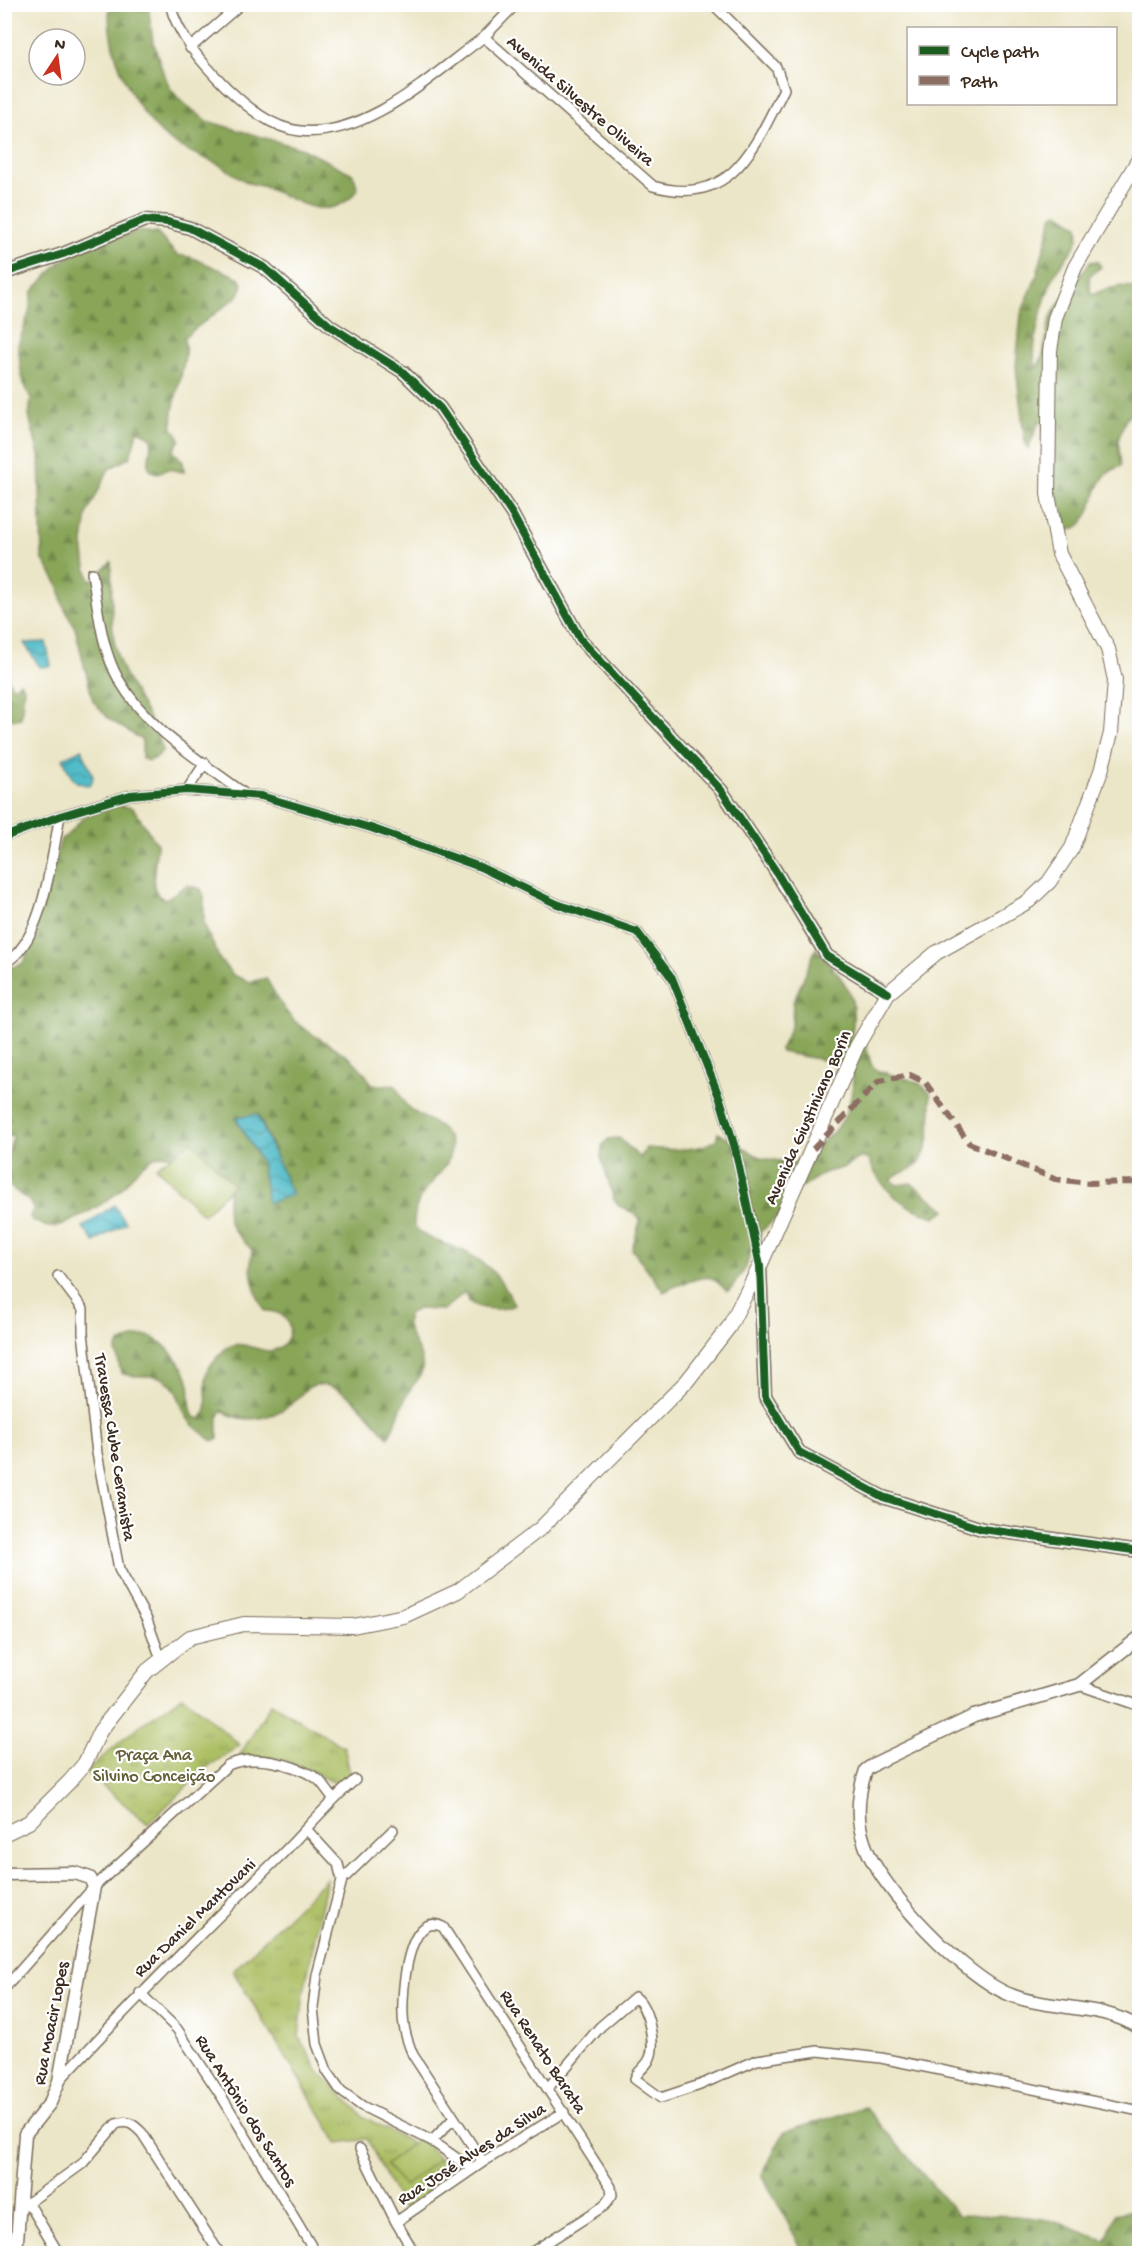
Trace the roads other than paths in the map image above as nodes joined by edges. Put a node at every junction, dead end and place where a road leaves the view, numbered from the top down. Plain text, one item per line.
1 (170, 4) edge
2 (241, 4) edge
3 (516, 4) edge
4 (713, 4) edge
5 (484, 37) junction
6 (190, 48) junction
7 (1140, 157) edge
8 (4, 273) edge
9 (92, 573) dead end
10 (205, 763) junction
11 (187, 790) junction
12 (245, 794) junction
13 (60, 816) junction
14 (4, 837) edge
15 (4, 963) edge
16 (888, 993) junction
17 (760, 1266) junction
18 (58, 1276) dead end
19 (1140, 1551) edge
20 (1140, 1637) edge
21 (161, 1659) junction
22 (1079, 1685) junction
23 (1140, 1706) edge
24 (355, 1780) dead end
25 (333, 1798) junction
26 (307, 1830) junction
27 (393, 1830) dead end
28 (4, 1834) edge
29 (4, 1874) edge
30 (342, 1880) junction
31 (94, 1887) junction
32 (4, 1989) edge
33 (140, 1992) junction
34 (1140, 2028) edge
35 (59, 2080) junction
36 (548, 2088) junction
37 (1140, 2111) edge
38 (564, 2112) junction
39 (454, 2118) junction
40 (432, 2141) junction
41 (360, 2149) dead end
42 (483, 2162) junction
43 (472, 2169) junction
44 (25, 2205) junction
45 (396, 2222) junction
46 (16, 2253) edge
47 (59, 2253) edge
48 (220, 2253) edge
49 (316, 2253) edge
50 (415, 2253) edge
51 (529, 2253) edge

1 - 6 street, Avenida Silvestre Oliveira
2 - 6 street
3 - 5 street
4 - 5 street, Avenida Silvestre Oliveira
5 - 6 street, Avenida Silvestre Oliveira
7 - 16 main road, Avenida Giustiniano Borin
8 - 16 street
9 - 10 street
10 - 11 street
10 - 12 street
11 - 12 street
11 - 13 street
12 - 17 street
13 - 14 street
13 - 15 street
16 - 17 main road, Avenida Giustiniano Borin
17 - 19 street
17 - 21 main road, Avenida Giustiniano Borin
18 - 21 street, Travessa Clube Ceramista
20 - 22 street
21 - 28 main road, Avenida Giustiniano Borin
22 - 23 street
22 - 34 street
24 - 25 street, Rua Daniel Mantovani
25 - 26 street, Rua Daniel Mantovani
25 - 31 street
26 - 30 street
26 - 33 street, Rua Daniel Mantovani
27 - 30 street
29 - 31 street
30 - 40 street
31 - 32 street
31 - 35 street, Rua Moacir Lopes
33 - 35 street, Rua Daniel Mantovani
33 - 49 street, Rua Antônio dos Santos
35 - 44 street, Rua Moacir Lopes
36 - 37 street
36 - 38 street, Rua Renato Barata
36 - 39 street, Rua Renato Barata
38 - 42 street, Rua José Alves da Silva
38 - 51 street, Rua Renato Barata
39 - 40 street
39 - 42 street
40 - 43 street
41 - 45 street
42 - 43 street, Rua José Alves da Silva
43 - 45 street, Rua José Alves da Silva
44 - 46 street, Rua Moacir Lopes
44 - 47 street
44 - 48 street
45 - 50 street

